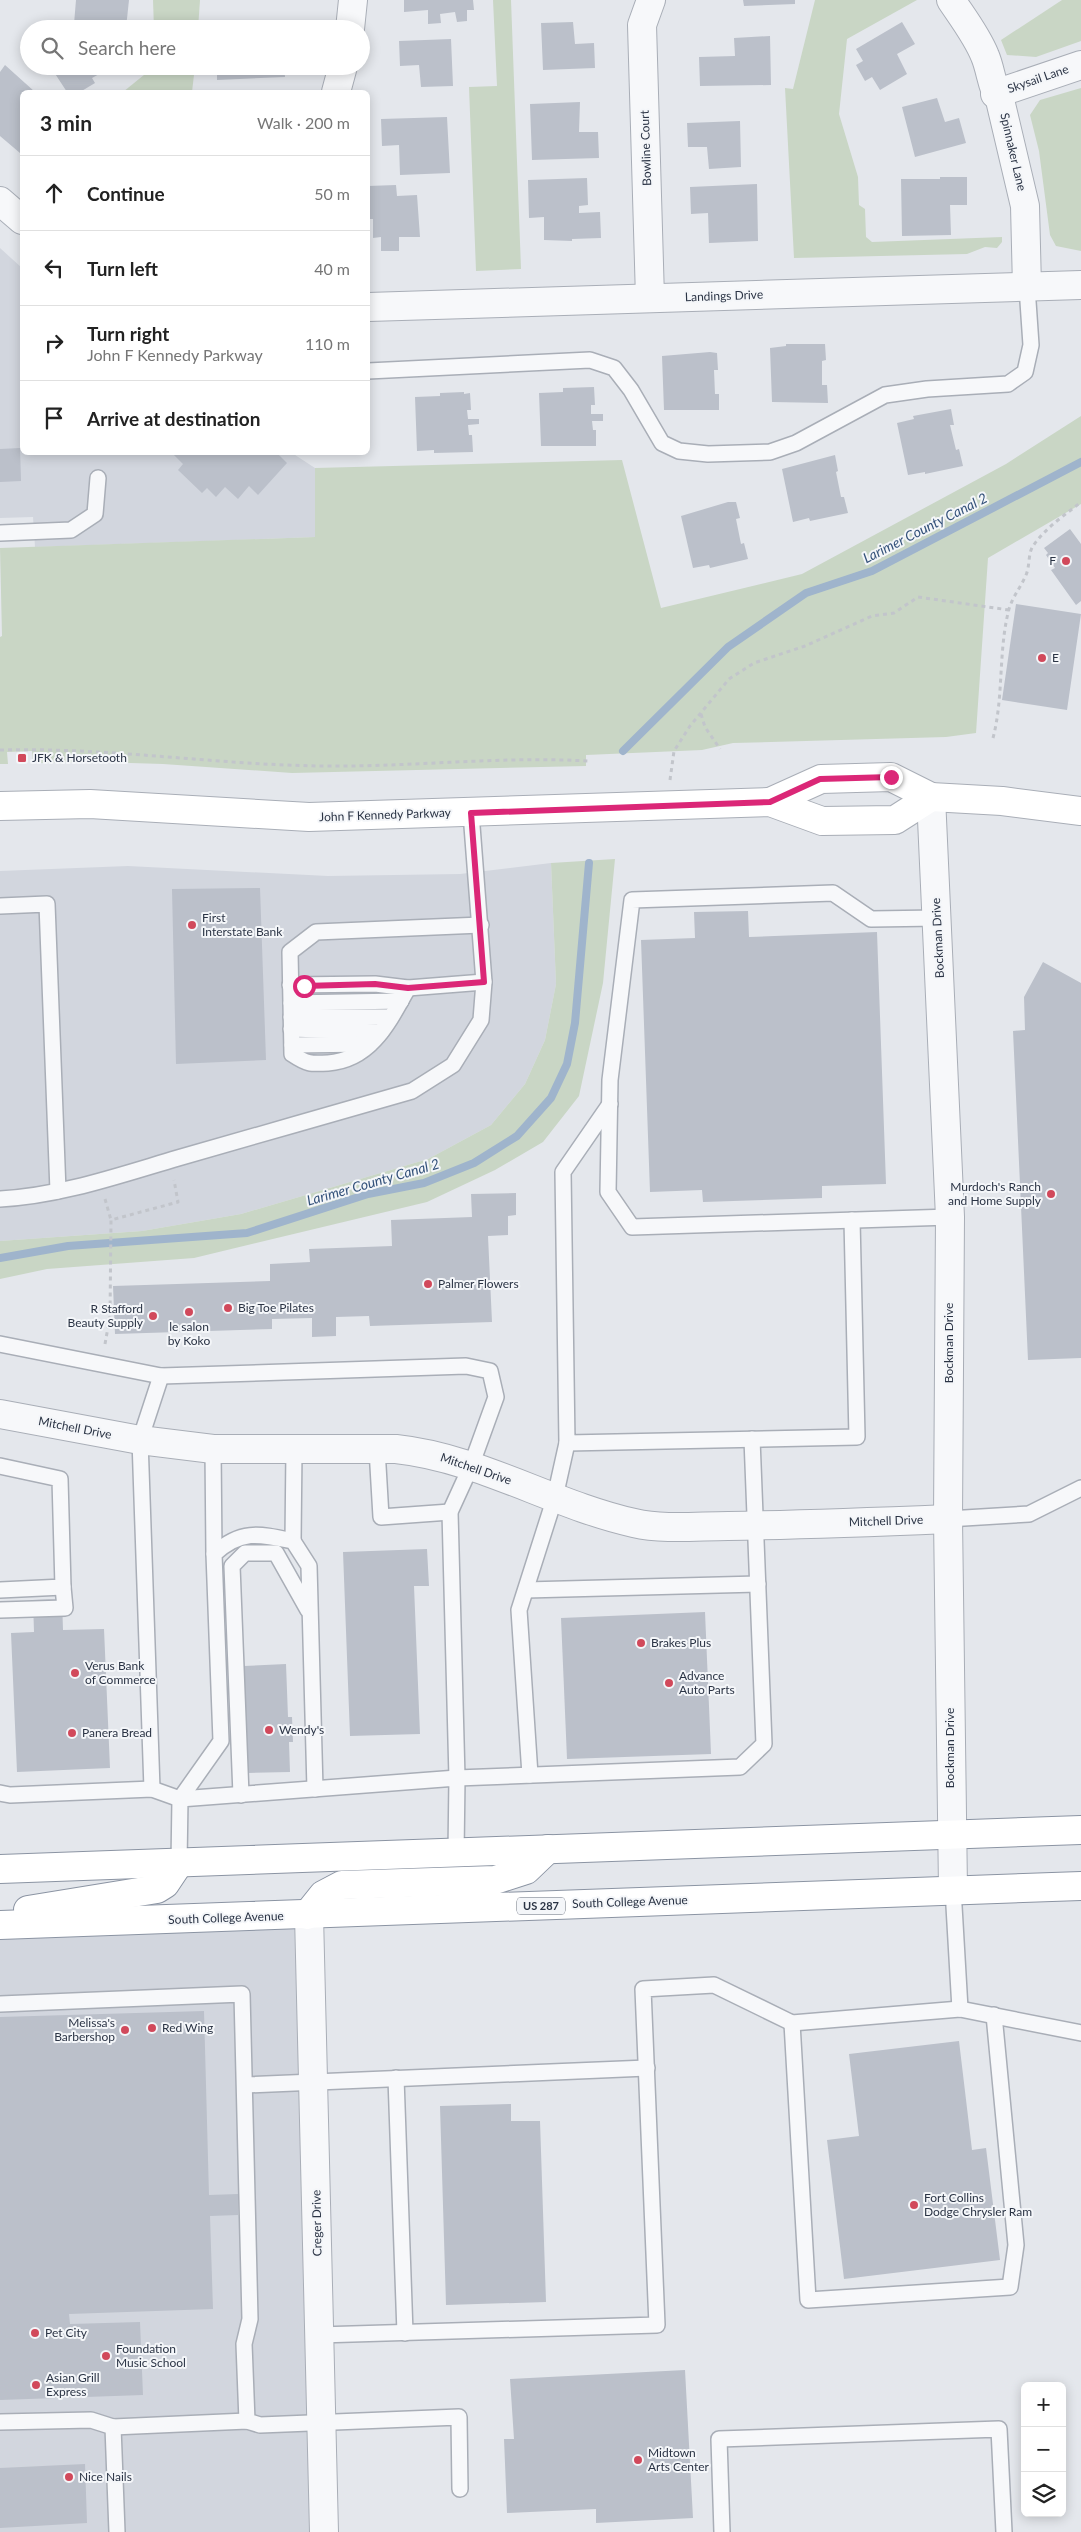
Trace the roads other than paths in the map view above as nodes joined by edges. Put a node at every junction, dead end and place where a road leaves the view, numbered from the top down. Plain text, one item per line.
1 (353, 0) edge
2 (651, 0) edge
3 (951, 0) edge
4 (351, 20) edge
5 (1081, 65) edge
6 (341, 75) edge
7 (337, 90) edge
8 (995, 94) junction
9 (0, 201) edge
10 (20, 218) edge
11 (1081, 285) edge
12 (1027, 287) junction
13 (650, 298) junction
14 (370, 307) edge
15 (370, 371) edge
16 (98, 478) dead end
17 (0, 533) edge
18 (931, 797) junction
19 (770, 802) junction
20 (0, 806) edge
21 (1081, 811) edge
22 (471, 813) junction
23 (0, 906) edge
24 (938, 918) junction
25 (481, 925) junction
26 (484, 982) junction
27 (290, 986) junction
28 (404, 994) junction
29 (291, 1017) junction
30 (392, 1017) junction
31 (381, 1032) junction
32 (610, 1104) junction
33 (58, 1190) junction
34 (0, 1199) edge
35 (950, 1217) junction
36 (852, 1220) junction
37 (0, 1344) edge
38 (161, 1376) junction
39 (0, 1414) edge
40 (752, 1439) junction
41 (140, 1440) junction
42 (567, 1443) junction
43 (213, 1449) junction
44 (377, 1449) junction
45 (294, 1450) junction
46 (0, 1466) edge
47 (471, 1466) junction
48 (1081, 1488) edge
49 (555, 1497) junction
50 (450, 1512) junction
51 (948, 1519) junction
52 (756, 1526) junction
53 (293, 1541) junction
54 (214, 1554) junction
55 (758, 1584) junction
56 (63, 1587) junction
57 (0, 1590) edge
58 (526, 1590) junction
59 (0, 1610) edge
60 (310, 1614) junction
61 (530, 1775) junction
62 (457, 1778) junction
63 (152, 1789) junction
64 (315, 1789) junction
65 (0, 1793) edge
66 (241, 1795) junction
67 (180, 1799) junction
68 (1081, 1830) edge
69 (951, 1835) junction
70 (548, 1849) junction
71 (456, 1853) junction
72 (179, 1863) junction
73 (0, 1869) edge
74 (1081, 1886) edge
75 (953, 1889) junction
76 (308, 1915) junction
77 (0, 1919) edge
78 (0, 1925) edge
79 (0, 2004) edge
80 (960, 2009) junction
81 (994, 2016) junction
82 (792, 2023) junction
83 (1081, 2033) edge
84 (647, 2068) junction
85 (396, 2078) junction
86 (314, 2083) junction
87 (245, 2085) junction
88 (405, 2333) junction
89 (319, 2335) junction
90 (247, 2421) junction
91 (0, 2422) edge
92 (321, 2423) junction
93 (113, 2427) junction
94 (460, 2488) dead end
95 (117, 2532) edge
96 (324, 2532) edge
97 (722, 2532) edge
98 (1004, 2532) edge

1 - 4 street
2 - 13 street, Bowline Court
3 - 8 street, Spinnaker Lane
5 - 8 street, Skysail Lane
6 - 7 street
8 - 12 street, Spinnaker Lane
9 - 10 street
11 - 12 street, Landings Drive
12 - 13 street, Landings Drive
12 - 15 lane
13 - 14 street, Landings Drive
16 - 17 lane
18 - 19 main road, John F Kennedy Parkway
18 - 19 main road, John F Kennedy Parkway
18 - 21 main road, John F Kennedy Parkway
18 - 24 street, Bockman Drive
19 - 22 main road, John F Kennedy Parkway
20 - 22 main road, John F Kennedy Parkway
22 - 25 lane
23 - 33 lane
24 - 32 lane
24 - 35 street, Bockman Drive
25 - 26 lane
25 - 27 lane
26 - 28 lane
26 - 33 lane
27 - 28 lane
27 - 29 lane
28 - 29 lane
28 - 30 lane
29 - 30 lane
29 - 31 lane
29 - 31 lane
30 - 31 lane
32 - 36 lane
32 - 42 lane
33 - 34 lane
35 - 36 lane
35 - 51 street, Bockman Drive
36 - 40 lane
37 - 38 lane
38 - 41 lane
38 - 47 lane
39 - 41 street, Mitchell Drive
40 - 42 lane
40 - 52 lane
41 - 43 street, Mitchell Drive
41 - 63 lane
42 - 49 lane
43 - 45 street, Mitchell Drive
43 - 54 lane
44 - 45 street, Mitchell Drive
44 - 47 street, Mitchell Drive
44 - 50 lane
45 - 53 lane
46 - 56 lane
47 - 49 street, Mitchell Drive
47 - 50 lane
48 - 51 lane
49 - 52 street, Mitchell Drive
49 - 58 lane
50 - 62 lane
51 - 52 street, Mitchell Drive
51 - 69 street, Bockman Drive
52 - 55 lane
53 - 54 lane
53 - 60 lane
54 - 67 lane
55 - 58 lane
55 - 61 lane
56 - 57 lane
56 - 59 lane
58 - 61 lane
60 - 64 lane
60 - 66 lane
61 - 62 lane
62 - 64 lane
62 - 71 lane
63 - 65 lane
63 - 67 lane
64 - 66 lane
66 - 67 lane
67 - 72 lane
68 - 69 main road
69 - 70 main road
69 - 75 street, Bockman Drive
70 - 71 main road
70 - 76 main road
71 - 72 main road
72 - 73 main road
72 - 77 main road
74 - 75 main road, South College Avenue / US 287
75 - 76 main road, South College Avenue / US 287
75 - 80 lane
76 - 78 main road, South College Avenue / US 287
76 - 86 street, Creger Drive
79 - 87 lane
80 - 81 lane
80 - 82 lane
81 - 82 lane
81 - 83 lane
82 - 84 lane
84 - 85 lane
84 - 88 lane
85 - 86 lane
85 - 88 lane
86 - 87 lane
86 - 89 street, Creger Drive
87 - 90 lane
88 - 89 lane
89 - 92 street, Creger Drive
90 - 92 lane
90 - 93 lane
91 - 93 lane
92 - 94 lane
92 - 96 street, Creger Drive
93 - 95 lane
97 - 98 lane

